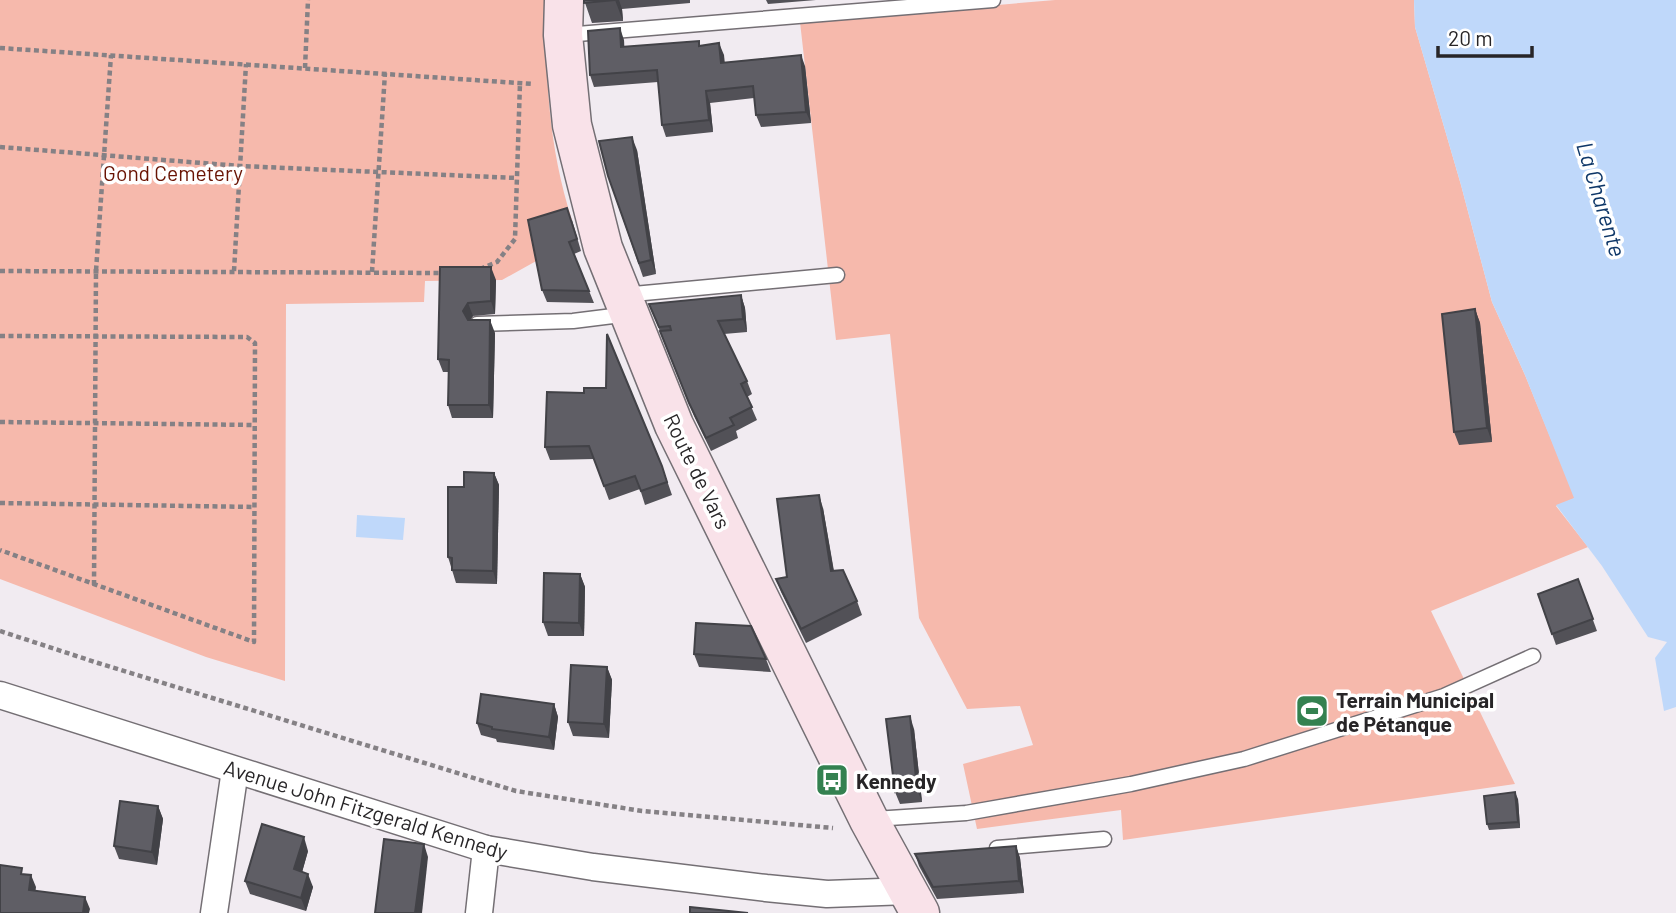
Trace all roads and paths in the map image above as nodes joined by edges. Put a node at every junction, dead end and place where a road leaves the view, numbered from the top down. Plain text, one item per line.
1 (308, 0) edge
2 (993, 1) edge
3 (564, 18) edge
4 (0, 48) edge
5 (111, 55) junction
6 (246, 64) junction
7 (305, 68) junction
8 (385, 74) junction
9 (566, 81) junction
10 (520, 83) junction
11 (0, 147) edge
12 (104, 154) junction
13 (240, 166) junction
14 (379, 172) junction
15 (517, 178) junction
16 (0, 271) edge
17 (96, 271) junction
18 (234, 271) junction
19 (372, 272) junction
20 (446, 273) edge
21 (470, 273) edge
22 (837, 275) dead end
23 (626, 305) junction
24 (477, 324) edge
25 (0, 336) edge
26 (96, 336) junction
27 (0, 422) edge
28 (95, 424) junction
29 (255, 425) junction
30 (0, 503) edge
31 (94, 505) junction
32 (255, 507) junction
33 (0, 550) edge
34 (94, 585) junction
35 (0, 631) edge
36 (1533, 656) dead end
37 (0, 695) edge
38 (235, 770) junction
39 (869, 820) junction
40 (1104, 839) dead end
41 (486, 849) junction
42 (983, 849) edge
43 (905, 880) edge
44 (214, 913) edge
45 (479, 913) edge

1 - 7 path
2 - 3 lane
3 - 9 main road, Route de Vars
4 - 5 path
5 - 6 path
5 - 12 path
6 - 7 path
6 - 13 path
7 - 8 path
8 - 10 path
8 - 14 path
9 - 10 path
9 - 23 main road, Route de Vars
10 - 15 path
11 - 12 path
12 - 13 path
12 - 17 path
13 - 14 path
13 - 18 path
14 - 15 path
14 - 19 path
15 - 21 path
16 - 17 path
17 - 18 path
17 - 26 path
18 - 19 path
19 - 20 path
22 - 23 lane
23 - 24 lane
23 - 39 main road, Route de Vars
25 - 26 path
26 - 28 path
26 - 29 path
27 - 28 path
28 - 29 path
28 - 31 path
29 - 32 path
30 - 31 path
31 - 32 path
31 - 34 path
32 - 34 path
33 - 34 path
35 - 39 path
36 - 39 lane
37 - 38 street, Avenue John Fitzgerald Kennedy
38 - 41 street, Avenue John Fitzgerald Kennedy
38 - 44 street
39 - 43 main road, Route de Vars
40 - 42 lane
41 - 43 street, Avenue John Fitzgerald Kennedy
41 - 45 street

